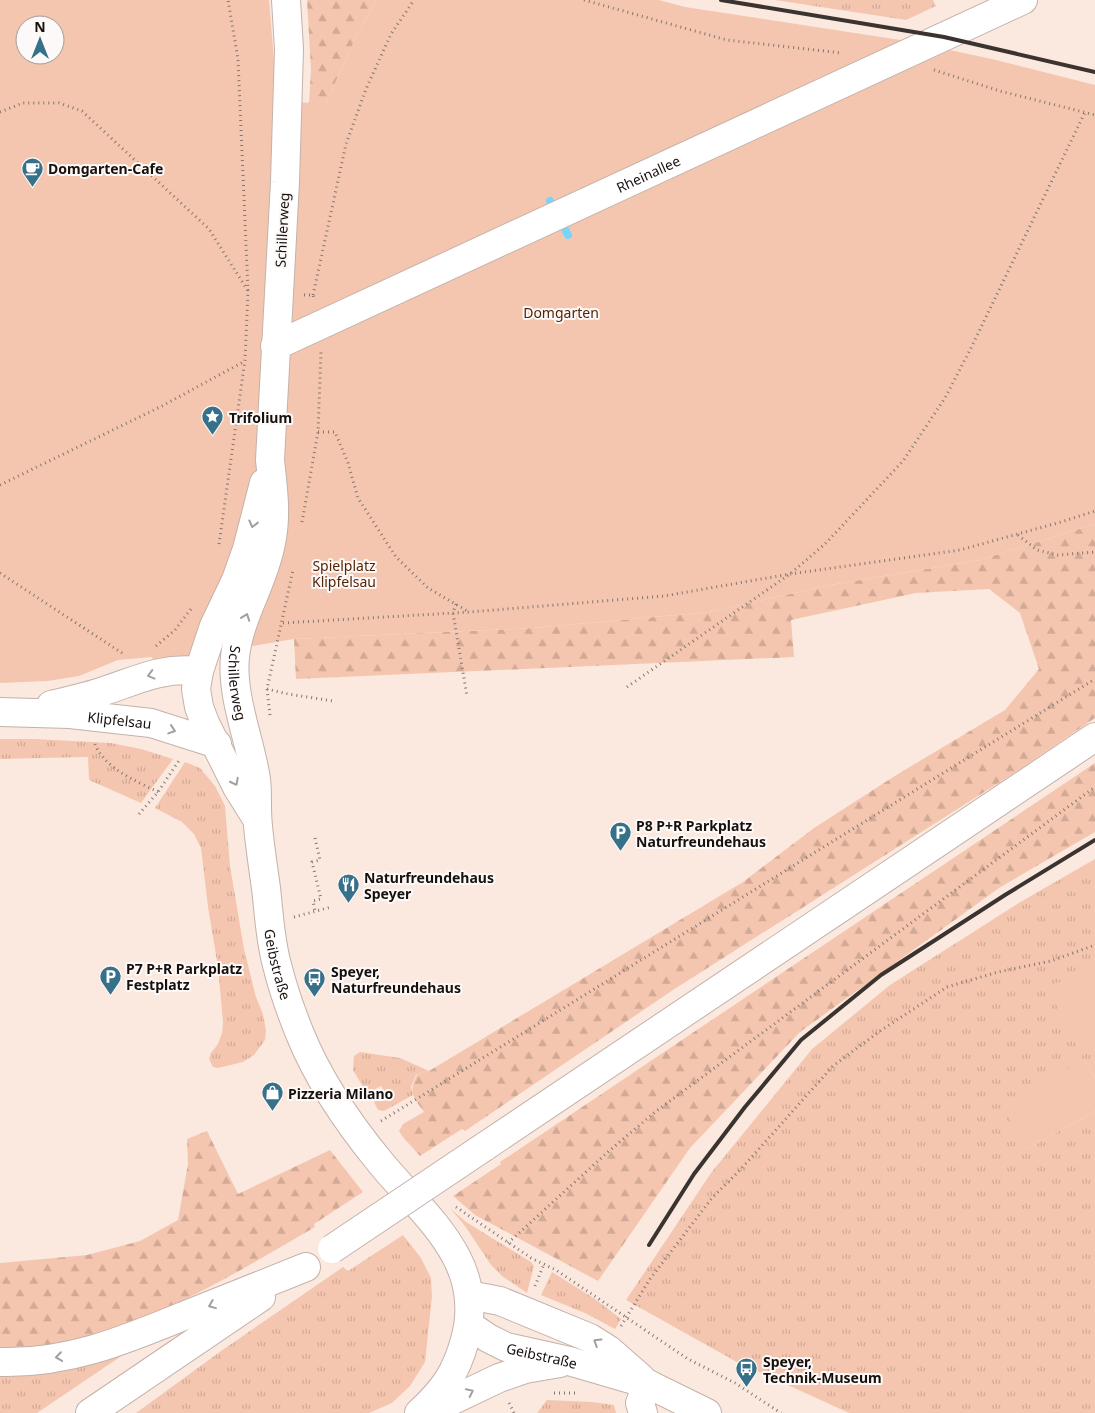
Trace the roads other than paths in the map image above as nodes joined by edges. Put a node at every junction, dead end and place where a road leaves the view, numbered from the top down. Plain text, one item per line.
1 (286, 0) edge
2 (1023, 0) edge
3 (275, 346) junction
4 (270, 460) junction
5 (199, 671) junction
6 (10, 712) edge
7 (245, 733) junction
8 (1095, 737) edge
9 (216, 744) junction
10 (257, 819) junction
11 (306, 1267) junction
12 (469, 1295) junction
13 (469, 1326) junction
14 (569, 1361) junction
15 (0, 1362) edge
16 (648, 1384) junction
17 (90, 1413) edge
18 (418, 1413) edge
19 (426, 1413) edge
20 (643, 1413) edge
21 (707, 1413) edge

1 - 3 street, Schillerweg
2 - 3 street, Rheinallee
3 - 4 street, Schillerweg
4 -> 5 street, Schillerweg
7 -> 4 street, Schillerweg
5 -> 6 street, Klipfelsau
5 - 7 street
5 - 9 street, Geibstraße
6 -> 9 street, Klipfelsau
7 - 10 street, Schillerweg
8 - 11 street, bridge
9 -> 10 street, Geibstraße
10 - 12 street, Geibstraße
11 -> 15 street
11 - 17 street
12 - 13 street, Geibstraße
16 -> 12 street, Geibstraße
13 - 14 street, Geibstraße
13 - 18 street
14 - 16 street, Geibstraße
19 -> 14 street
16 - 20 street
16 - 21 street, Geibstraße

